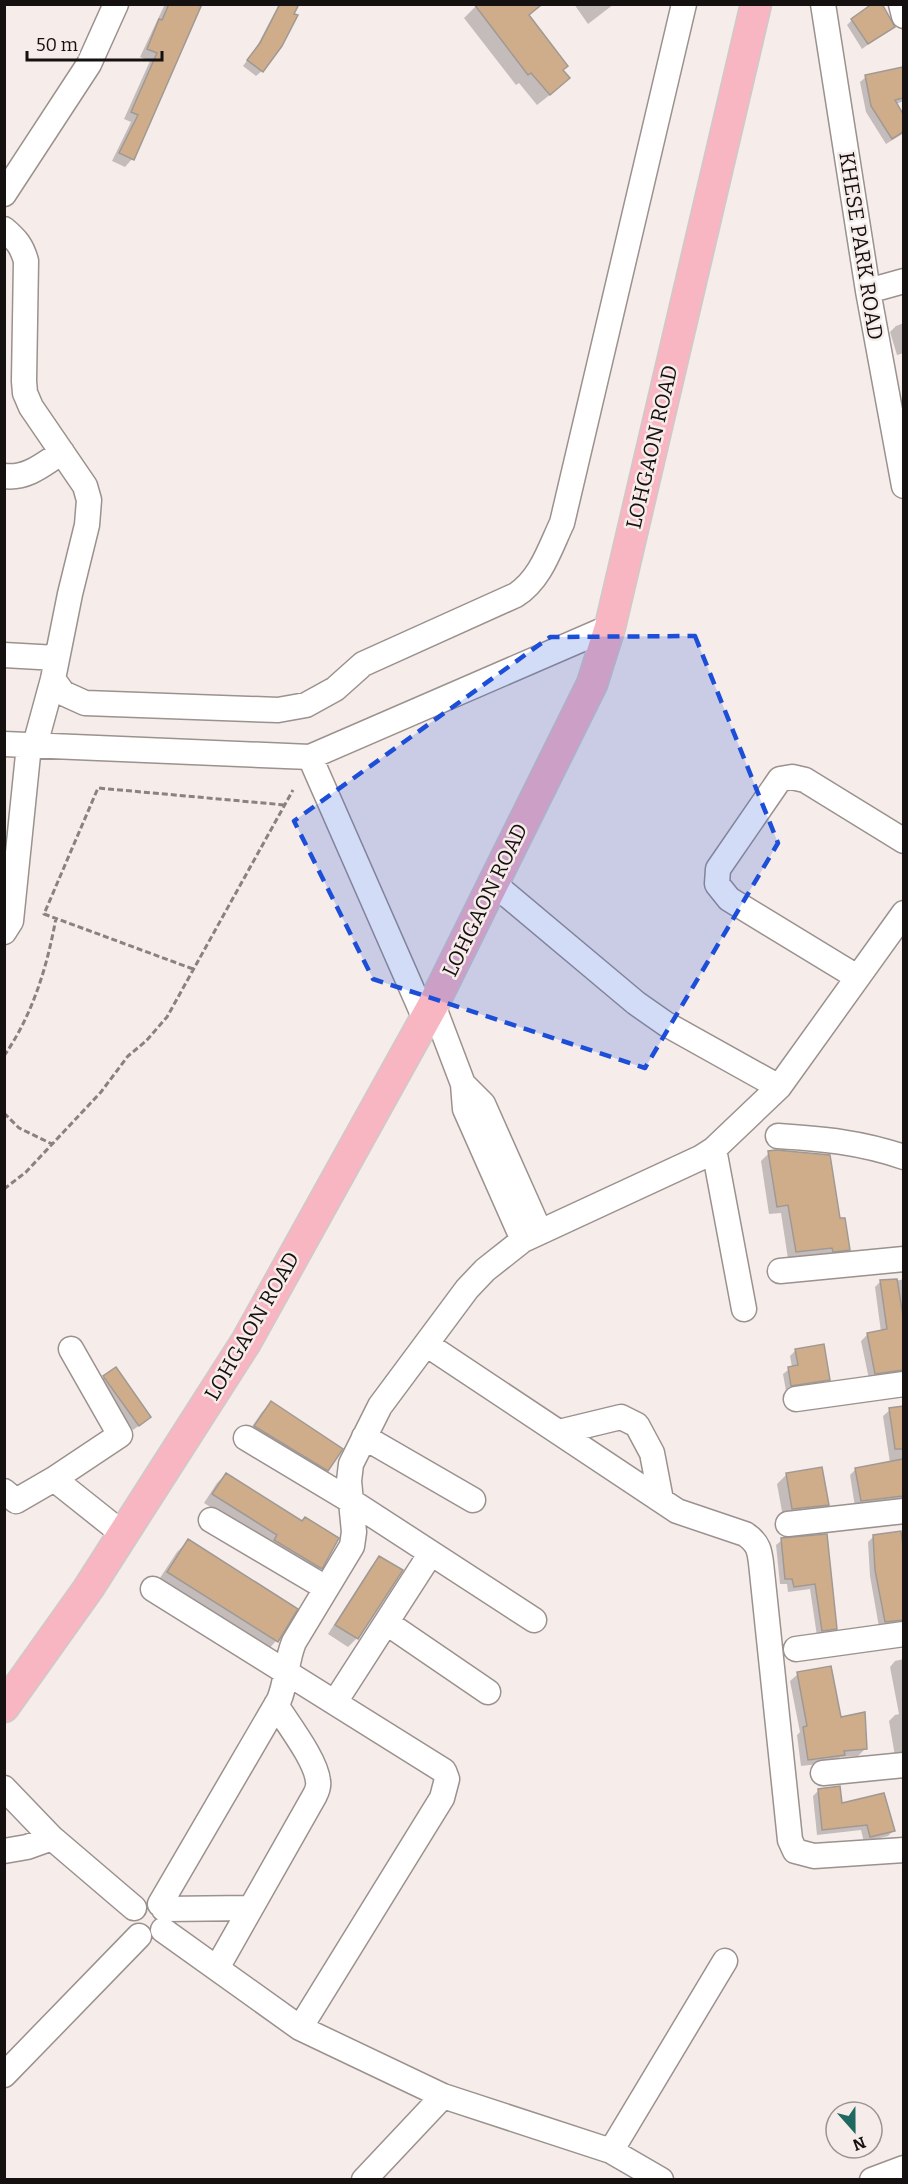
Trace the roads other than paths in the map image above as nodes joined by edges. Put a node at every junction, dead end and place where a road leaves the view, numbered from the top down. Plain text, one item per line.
1 (116, 4) edge
2 (684, 4) edge
3 (756, 4) edge
4 (823, 4) edge
5 (901, 4) edge
6 (903, 16) edge
7 (4, 194) edge
8 (4, 229) edge
9 (903, 281) edge
10 (868, 291) junction
11 (14, 379) edge
12 (896, 406) edge
13 (62, 452) junction
14 (4, 476) edge
15 (903, 486) edge
16 (610, 627) junction
17 (4, 656) edge
18 (55, 668) junction
19 (4, 744) edge
20 (32, 745) junction
21 (310, 757) junction
22 (903, 840) edge
23 (493, 883) junction
24 (903, 913) edge
25 (4, 932) edge
26 (857, 977) junction
27 (429, 1012) junction
28 (779, 1088) junction
29 (778, 1136) dead end
30 (714, 1149) junction
31 (903, 1157) edge
32 (532, 1236) junction
33 (903, 1259) edge
34 (780, 1271) dead end
35 (744, 1309) dead end
36 (426, 1344) junction
37 (71, 1349) dead end
38 (903, 1384) edge
39 (796, 1399) dead end
40 (559, 1432) junction
41 (364, 1437) junction
42 (246, 1438) dead end
43 (54, 1479) junction
44 (4, 1491) edge
45 (473, 1500) dead end
46 (661, 1500) junction
47 (351, 1501) junction
48 (903, 1511) edge
49 (211, 1520) dead end
50 (788, 1524) dead end
51 (123, 1534) junction
52 (431, 1553) junction
53 (326, 1588) junction
54 (153, 1589) dead end
55 (534, 1620) dead end
56 (387, 1623) junction
57 (903, 1634) edge
58 (796, 1649) dead end
59 (286, 1671) junction
60 (488, 1692) dead end
61 (335, 1702) junction
62 (276, 1705) junction
63 (4, 1707) edge
64 (903, 1765) edge
65 (823, 1773) dead end
66 (4, 1788) edge
67 (52, 1838) junction
68 (4, 1851) edge
69 (903, 1851) edge
70 (134, 1908) junction
71 (250, 1908) junction
72 (163, 1914) junction
73 (139, 1935) junction
74 (725, 1961) dead end
75 (217, 1968) junction
76 (300, 2028) junction
77 (4, 2075) edge
78 (443, 2097) junction
79 (611, 2151) junction
80 (903, 2168) edge
81 (364, 2180) edge
82 (661, 2180) edge
83 (872, 2180) edge

1 - 7 street
2 - 18 street
3 - 16 main road, LOHGAON ROAD
4 - 10 street, KHESE PARK ROAD
5 - 6 street
8 - 11 street
9 - 10 street
10 - 12 street, KHESE PARK ROAD
11 - 13 street
12 - 15 street, KHESE PARK ROAD
13 - 14 street
13 - 18 street
16 - 21 street
16 - 23 main road, LOHGAON ROAD
17 - 18 street
18 - 20 street
19 - 20 street
20 - 21 street
20 - 25 street
21 - 27 street
22 - 26 street
23 - 27 main road, LOHGAON ROAD
23 - 28 street
24 - 26 street
26 - 28 street
27 - 32 street
27 - 51 main road, LOHGAON ROAD
28 - 30 street
29 - 31 street
30 - 32 street
30 - 35 street
32 - 36 street
33 - 34 street
36 - 40 street
36 - 41 street
37 - 43 street
38 - 39 street
40 - 46 street
40 - 46 street
41 - 45 street
41 - 47 street
42 - 47 street
43 - 44 street
43 - 51 street
46 - 69 street
47 - 52 street
47 - 53 street
48 - 50 street
49 - 53 street
51 - 63 main road, LOHGAON ROAD
52 - 55 street
52 - 56 street
53 - 59 street
54 - 59 street
56 - 60 street
56 - 61 street
57 - 58 street
59 - 61 street
59 - 62 street
61 - 76 street
62 - 71 street
62 - 72 street
64 - 65 street
66 - 67 street
67 - 68 street
67 - 70 street
70 - 72 street
70 - 73 street
71 - 72 street
71 - 75 street
72 - 73 street
72 - 75 street
73 - 77 street
74 - 79 street
75 - 76 street
76 - 78 street
78 - 79 street
78 - 81 street
79 - 82 street
80 - 83 street

